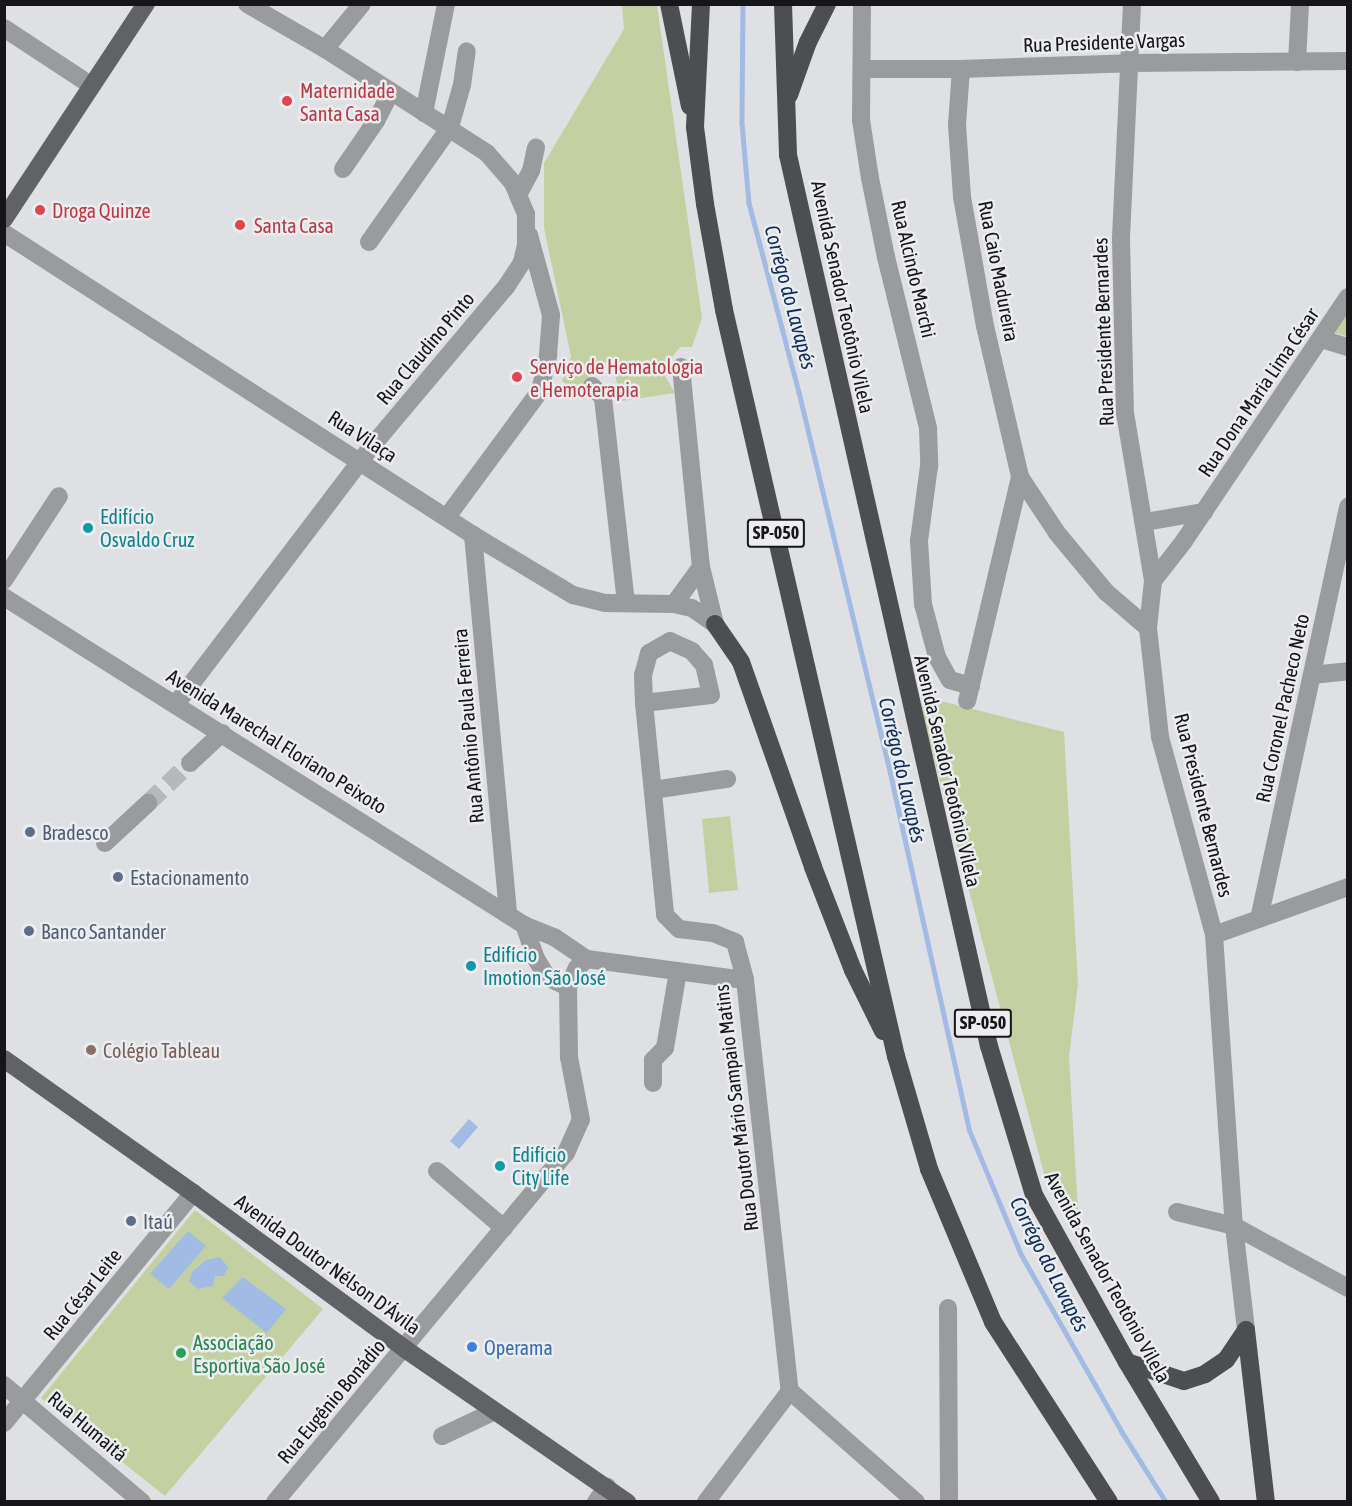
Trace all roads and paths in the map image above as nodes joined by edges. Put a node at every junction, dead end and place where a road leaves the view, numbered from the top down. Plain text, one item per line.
1 (146, 4) edge
2 (246, 4) edge
3 (362, 4) edge
4 (446, 4) edge
5 (669, 4) edge
6 (701, 4) edge
7 (783, 4) edge
8 (827, 4) edge
9 (862, 4) edge
10 (1132, 4) edge
11 (1300, 4) edge
12 (4, 28) edge
13 (325, 50) junction
14 (467, 51) dead end
15 (1347, 61) edge
16 (1297, 62) junction
17 (1129, 63) junction
18 (862, 69) junction
19 (961, 69) junction
20 (92, 86) junction
21 (391, 92) junction
22 (785, 106) junction
23 (424, 113) junction
24 (450, 127) junction
25 (695, 127) junction
26 (536, 148) dead end
27 (343, 169) dead end
28 (518, 195) junction
29 (4, 219) edge
30 (527, 228) junction
31 (4, 233) edge
32 (369, 242) dead end
33 (1347, 297) edge
34 (1321, 339) junction
35 (1347, 347) edge
36 (681, 367) dead end
37 (592, 386) dead end
38 (360, 462) junction
39 (1020, 477) junction
40 (59, 496) dead end
41 (1347, 507) edge
42 (1204, 512) junction
43 (447, 517) junction
44 (1146, 522) junction
45 (474, 535) junction
46 (701, 567) junction
47 (4, 580) edge
48 (1153, 581) junction
49 (4, 597) edge
50 (626, 602) junction
51 (674, 604) junction
52 (715, 624) junction
53 (1148, 628) junction
54 (1347, 671) edge
55 (1312, 675) junction
56 (969, 694) joint
57 (644, 703) dead end
58 (176, 704) junction
59 (222, 733) junction
60 (190, 763) tunnel mouth
61 (727, 779) dead end
62 (653, 790) junction
63 (148, 803) tunnel mouth
64 (105, 843) dead end
65 (1347, 887) edge
66 (508, 914) junction
67 (1259, 919) junction
68 (524, 925) junction
69 (1214, 935) junction
70 (587, 959) junction
71 (678, 971) junction
72 (745, 980) junction
73 (568, 987) junction
74 (896, 1056) junction
75 (4, 1059) edge
76 (652, 1083) dead end
77 (437, 1171) dead end
78 (194, 1193) junction
79 (1177, 1212) dead end
80 (1234, 1226) junction
81 (504, 1228) junction
82 (1347, 1288) edge
83 (948, 1308) dead end
84 (1246, 1330) junction
85 (405, 1349) junction
86 (1127, 1362) junction
87 (4, 1385) edge
88 (790, 1391) junction
89 (24, 1401) junction
90 (493, 1412) junction
91 (4, 1423) edge
92 (442, 1436) dead end
93 (607, 1486) junction
94 (142, 1502) edge
95 (275, 1502) edge
96 (596, 1502) edge
97 (627, 1502) edge
98 (706, 1502) edge
99 (916, 1502) edge
100 (949, 1502) edge
101 (1109, 1502) edge
102 (1211, 1502) edge
103 (1266, 1502) edge

1 - 20 main road
2 - 13 street, Rua Claudino Pinto
3 - 13 street
4 - 23 street
5 - 25 highway
6 - 25 highway, SP-050
7 - 22 highway, Avenida Senador Teotônio Vilela / SP-050
8 - 22 highway
9 - 18 street, Rua Alcindo Marchi
10 - 17 street, Rua Presidente Bernardes
11 - 16 street
12 - 20 street
13 - 21 street, Rua Claudino Pinto
14 - 24 street
15 - 16 street, Rua Presidente Vargas
16 - 17 street, Rua Presidente Vargas
17 - 19 street, Rua Presidente Vargas
17 - 44 street, Rua Presidente Bernardes
18 - 19 street, Rua Presidente Vargas
18 - 56 street, Rua Alcindo Marchi
19 - 39 street, Rua Caio Madureira
20 - 29 main road
21 - 23 street, Rua Claudino Pinto
21 - 27 street
22 - 86 highway, Avenida Senador Teotônio Vilela / SP-050
23 - 24 street, Rua Claudino Pinto
24 - 28 street, Rua Claudino Pinto
24 - 32 street
25 - 74 highway, SP-050
26 - 28 street
28 - 30 street, Rua Claudino Pinto
30 - 38 street, Rua Claudino Pinto
30 - 43 street
31 - 38 street, Rua Vilaça
33 - 34 street, Rua Dona Maria Lima César
34 - 35 street
34 - 42 street, Rua Dona Maria Lima César
36 - 46 street
37 - 50 street
38 - 43 street, Rua Vilaça
38 - 58 street, Rua Claudino Pinto
39 - 53 street, Rua Caio Madureira
39 - 56 street, Rua Caio Madureira
40 - 47 street
41 - 55 street, Rua Coronel Pacheco Neto
42 - 44 street
42 - 48 street, Rua Dona Maria Lima César
43 - 45 street, Rua Vilaça
44 - 48 street, Rua Presidente Bernardes
45 - 50 street, Rua Vilaça
45 - 66 street, Rua Antônio Paula Ferreira
46 - 51 street
46 - 52 street
48 - 53 street, Rua Presidente Bernardes
49 - 58 street, Avenida Marechal Floriano Peixoto
50 - 51 street, Rua Vilaça
51 - 52 street, Rua Vilaça
52 - 74 highway
53 - 69 street, Rua Presidente Bernardes
54 - 55 street
55 - 67 street, Rua Coronel Pacheco Neto
57 - 62 street, Rua Doutor Mário Sampaio Matins
58 - 59 street, Avenida Marechal Floriano Peixoto
59 - 60 street
59 - 66 street, Avenida Marechal Floriano Peixoto
61 - 62 street
62 - 72 street, Rua Doutor Mário Sampaio Matins
63 - 64 street
65 - 67 street
66 - 68 street, Avenida Marechal Floriano Peixoto
67 - 69 street
68 - 70 street, Avenida Marechal Floriano Peixoto
68 - 73 street
69 - 80 street, Rua Presidente Bernardes
70 - 71 street, Avenida Marechal Floriano Peixoto
70 - 73 street
71 - 72 street, Avenida Marechal Floriano Peixoto
71 - 76 street
72 - 88 street, Rua Doutor Mário Sampaio Matins
73 - 81 street, Rua Eugênio Bonádio
74 - 101 highway, SP-050
75 - 78 main road, Avenida Doutor Nélson D'Ávila
77 - 81 street
78 - 85 main road, Avenida Doutor Nélson D'Ávila
78 - 89 street, Rua César Leite
79 - 80 street
80 - 82 street
80 - 84 street, Rua Presidente Bernardes
81 - 85 street, Rua Eugênio Bonádio
83 - 100 street
84 - 86 highway
84 - 103 highway
85 - 90 main road, Avenida Doutor Nélson D'Ávila
85 - 95 street, Rua Eugênio Bonádio
86 - 102 highway, Avenida Senador Teotônio Vilela / SP-050
87 - 89 street, Rua Humaitá
88 - 98 street
88 - 99 street
89 - 91 street, Rua César Leite
89 - 94 street, Rua Humaitá
90 - 92 street
90 - 93 main road, Avenida Doutor Nélson D'Ávila
93 - 96 street
93 - 97 main road, Avenida Doutor Nélson D'Ávila

